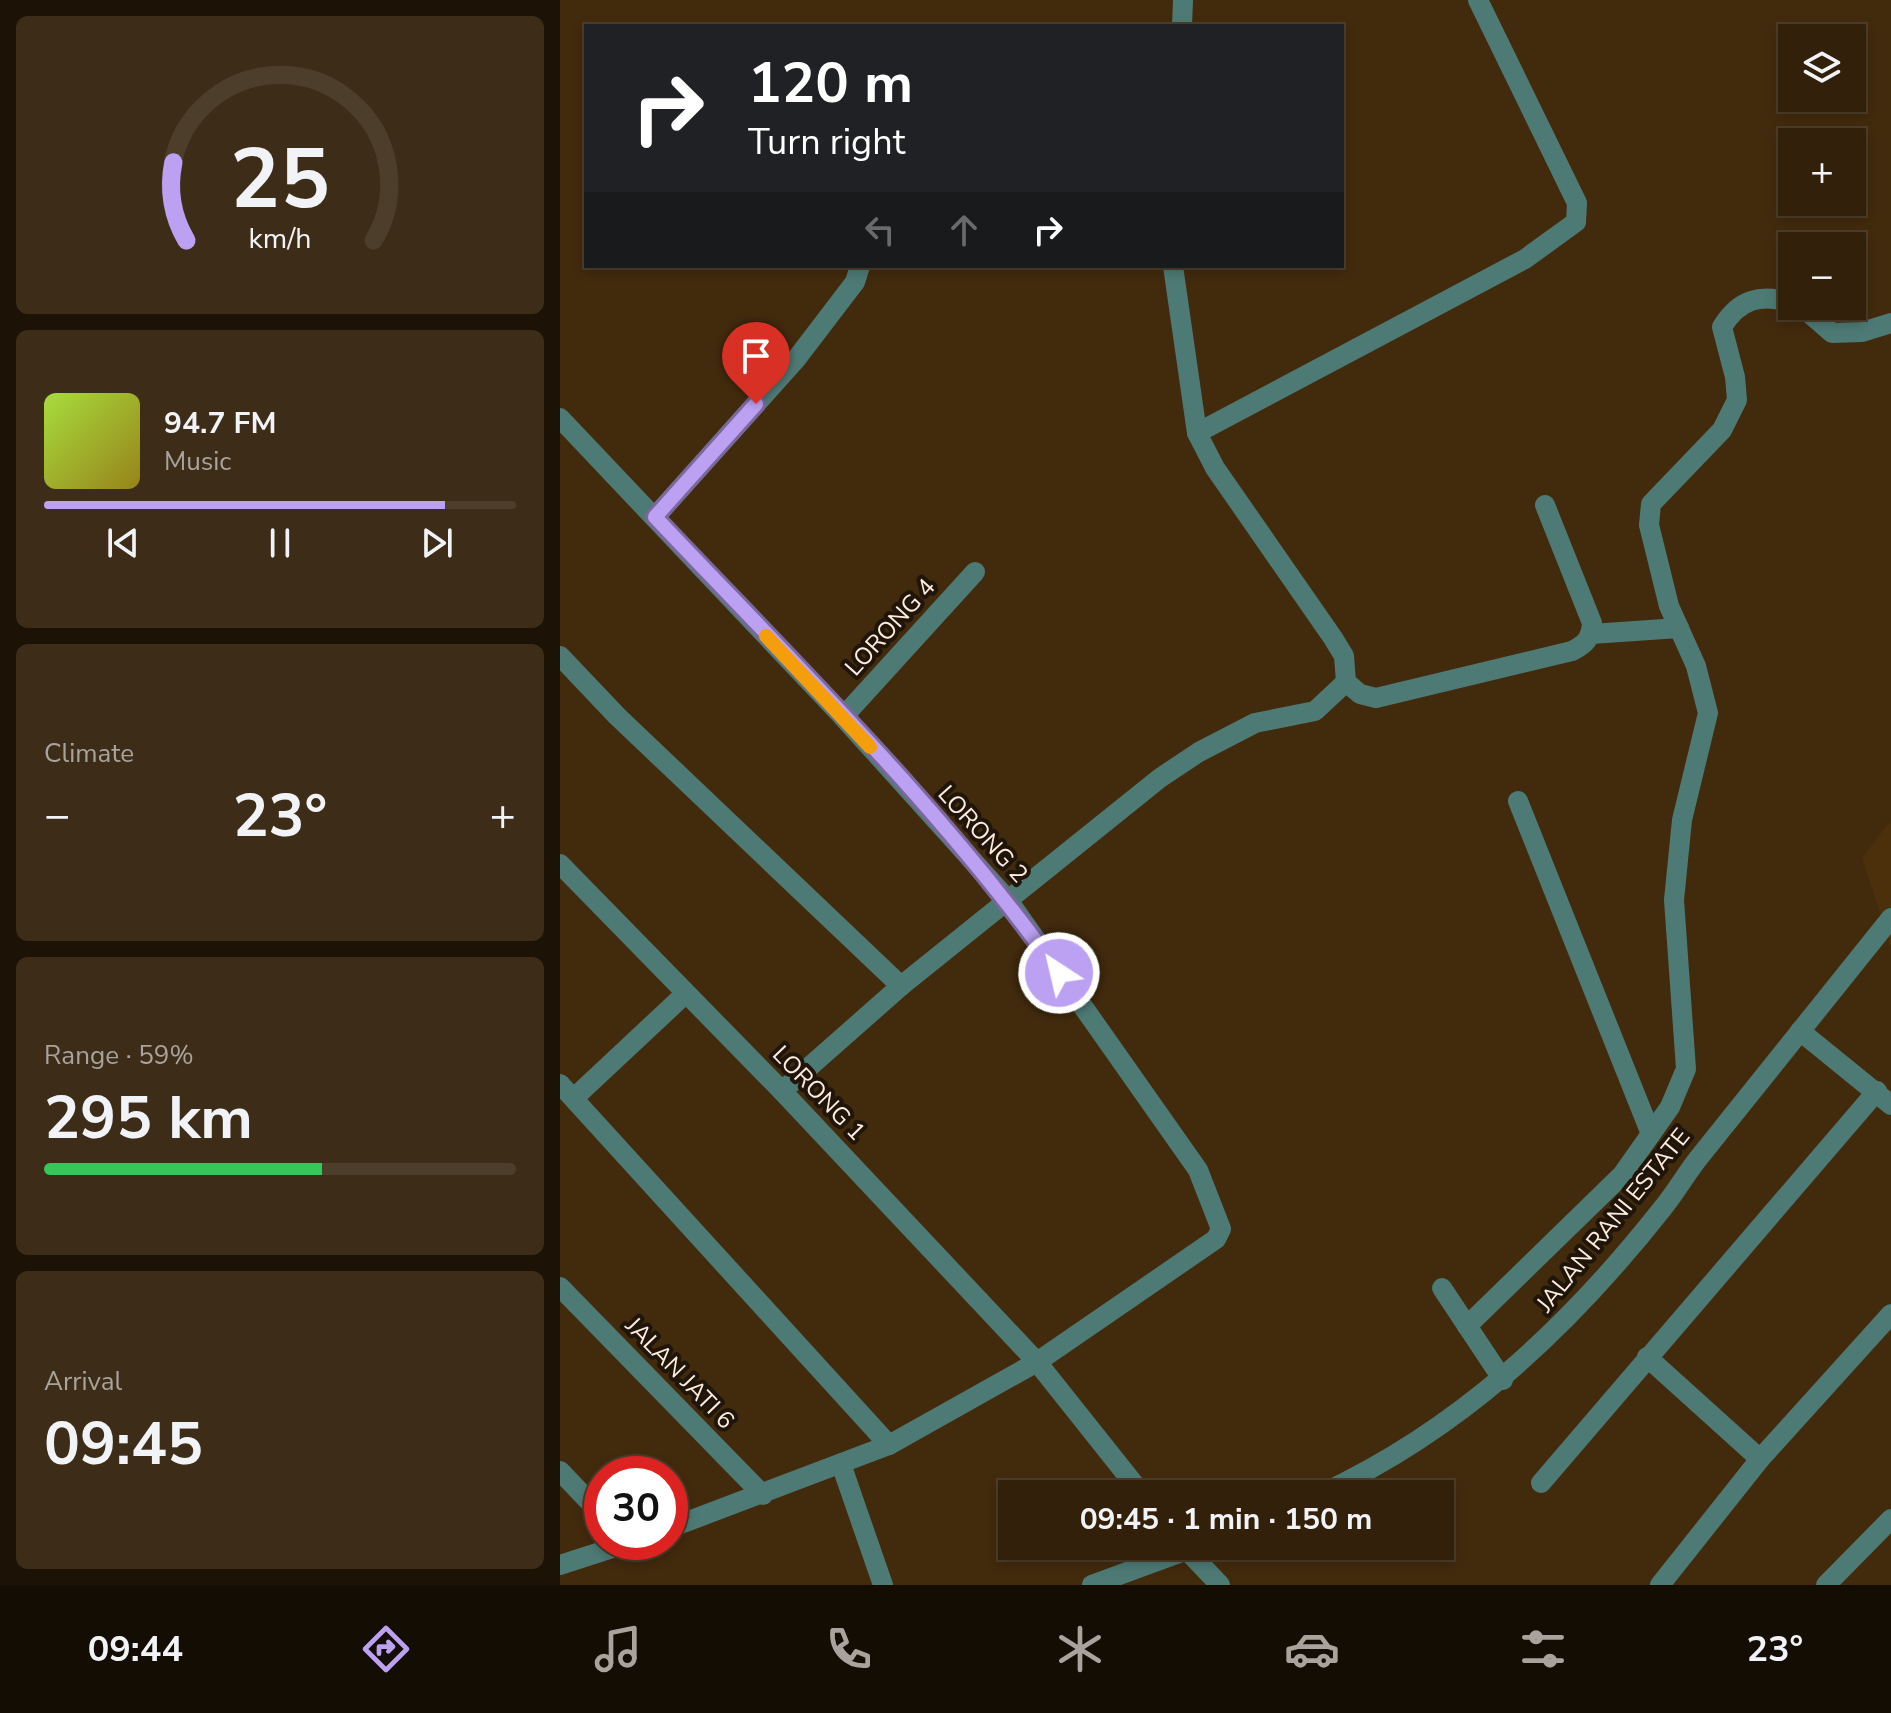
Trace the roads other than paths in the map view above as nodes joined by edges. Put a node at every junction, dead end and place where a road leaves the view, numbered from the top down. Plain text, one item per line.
1 (1183, 0) edge
2 (1478, 0) edge
3 (1182, 24) edge
4 (859, 268) edge
5 (1173, 268) edge
6 (1778, 299) edge
7 (1817, 320) edge
8 (1891, 323) edge
9 (560, 418) edge
10 (1197, 433) junction
11 (1545, 505) dead end
12 (655, 517) junction
13 (975, 572) dead end
14 (1679, 628) junction
15 (1591, 634) junction
16 (560, 656) edge
17 (1346, 682) junction
18 (843, 717) junction
19 (1518, 801) dead end
20 (560, 864) edge
21 (1008, 900) junction
22 (1891, 918) edge
23 (901, 986) junction
24 (684, 995) junction
25 (1800, 1031) junction
26 (567, 1091) edge
27 (782, 1091) junction
28 (1884, 1098) edge
29 (1651, 1134) junction
30 (560, 1287) edge
31 (1442, 1288) dead end
32 (1891, 1314) edge
33 (1467, 1326) junction
34 (1647, 1357) junction
35 (1037, 1362) junction
36 (1503, 1380) junction
37 (889, 1445) junction
38 (1760, 1459) junction
39 (841, 1464) junction
40 (560, 1471) edge
41 (1131, 1480) edge
42 (1347, 1480) edge
43 (1541, 1483) dead end
44 (763, 1495) junction
45 (584, 1496) edge
46 (1891, 1519) edge
47 (688, 1522) edge
48 (584, 1557) edge
49 (1156, 1560) edge
50 (1200, 1560) edge
51 (560, 1565) edge
52 (883, 1585) edge
53 (1092, 1585) edge
54 (1220, 1585) edge
55 (1660, 1585) edge
56 (1826, 1585) edge

1 - 3 street
2 - 10 street
4 - 12 street
5 - 10 street
6 - 14 street
7 - 8 street
9 - 12 street, LORONG 2
10 - 17 street
11 - 15 street
12 - 18 street, LORONG 2
13 - 18 street, LORONG 4
14 - 15 street
14 - 29 street
15 - 17 street
16 - 23 street
17 - 21 street
18 - 21 street, LORONG 2
19 - 29 street
20 - 24 street, LORONG 1
21 - 23 street
21 - 35 street, LORONG 2
22 - 25 street, JALAN RANI ESTATE
23 - 27 street
24 - 26 street
24 - 27 street, LORONG 1
25 - 28 street
25 - 36 street, JALAN RANI ESTATE
26 - 37 street
27 - 35 street, LORONG 1
28 - 34 street
29 - 33 street
30 - 44 street, JALAN JATI 6
31 - 33 street
32 - 38 street
33 - 36 street
34 - 38 street
34 - 43 street
35 - 37 street
35 - 41 street, LORONG 1
36 - 42 street, JALAN RANI ESTATE
37 - 39 street
38 - 55 street
39 - 44 street
39 - 52 street
40 - 45 street
44 - 47 street
46 - 56 street
48 - 51 street
49 - 53 street
50 - 54 street

